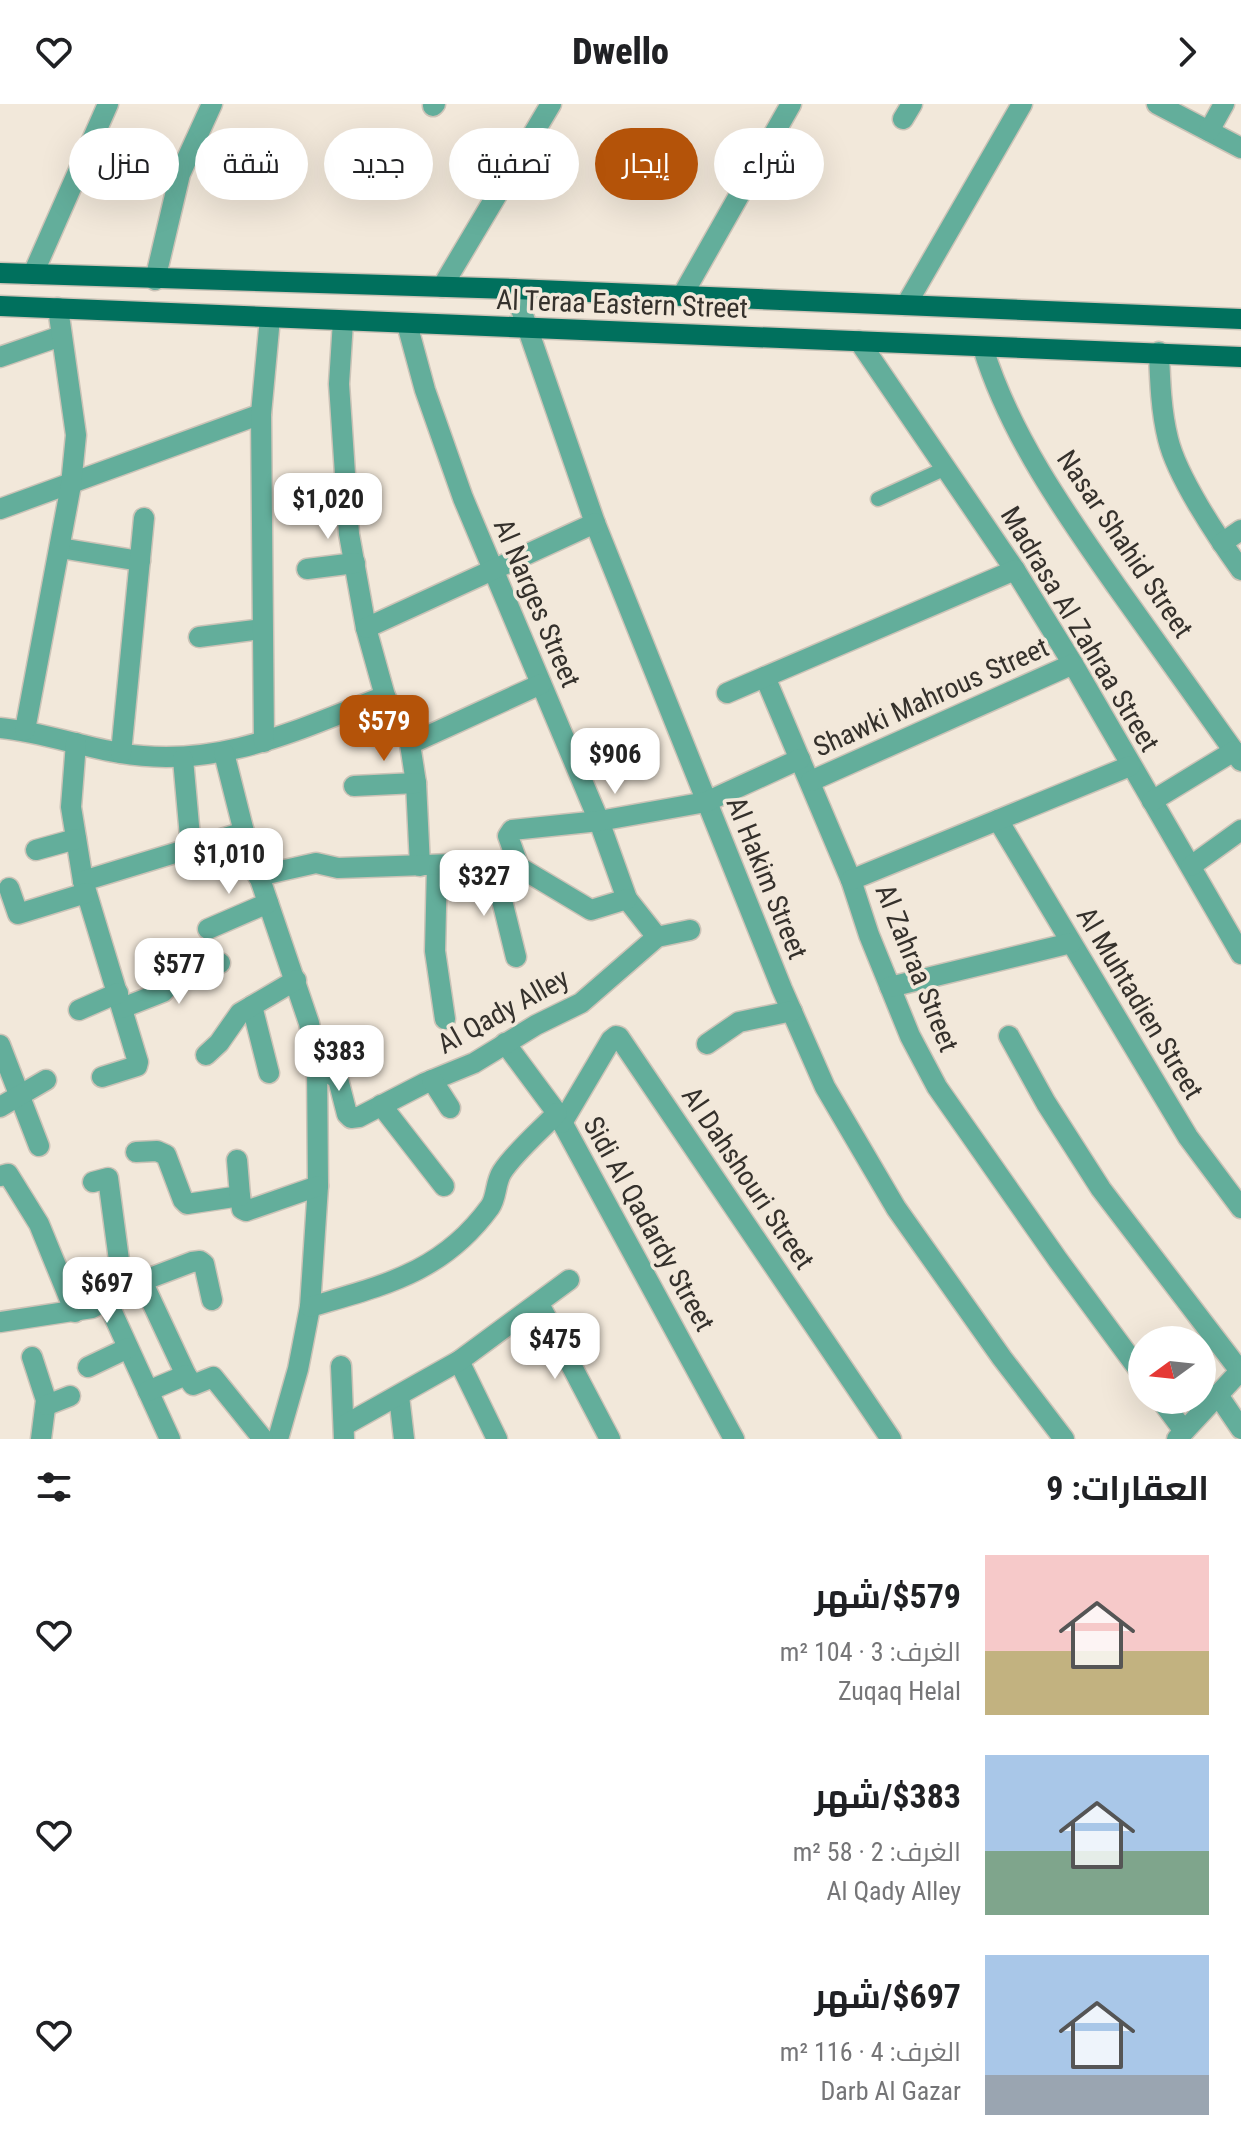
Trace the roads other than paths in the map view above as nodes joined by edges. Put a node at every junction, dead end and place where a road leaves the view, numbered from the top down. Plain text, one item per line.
1 (108, 104) edge
2 (212, 104) edge
3 (551, 104) edge
4 (791, 104) edge
5 (1022, 104) edge
6 (1157, 104) edge
7 (1224, 104) edge
8 (1209, 131) junction
9 (1241, 148) edge
10 (0, 273) edge
11 (33, 274) junction
12 (96, 278) junction
13 (155, 280) junction
14 (442, 287) junction
15 (514, 289) junction
16 (682, 296) junction
17 (906, 305) junction
18 (0, 306) edge
19 (58, 308) junction
20 (96, 310) junction
21 (270, 318) junction
22 (1241, 319) edge
23 (343, 321) junction
24 (407, 324) junction
25 (526, 328) junction
26 (61, 336) junction
27 (859, 341) junction
28 (983, 348) junction
29 (1159, 352) junction
30 (0, 357) edge
31 (1241, 357) edge
32 (261, 414) junction
33 (946, 468) junction
34 (71, 485) junction
35 (878, 499) dead end
36 (0, 509) edge
37 (144, 518) dead end
38 (595, 523) junction
39 (1241, 530) edge
40 (1222, 543) junction
41 (60, 548) junction
42 (140, 561) junction
43 (355, 563) junction
44 (307, 569) dead end
45 (493, 570) junction
46 (1015, 570) junction
47 (1241, 570) edge
48 (366, 628) junction
49 (262, 629) junction
50 (199, 637) dead end
51 (1073, 664) junction
52 (765, 677) junction
53 (541, 684) junction
54 (727, 693) dead end
55 (385, 696) junction
56 (0, 728) edge
57 (25, 730) junction
58 (264, 742) junction
59 (76, 743) junction
60 (410, 744) junction
61 (121, 753) junction
62 (224, 753) junction
63 (1237, 756) edge
64 (183, 759) junction
65 (800, 759) junction
66 (1130, 766) junction
67 (811, 781) junction
68 (416, 783) junction
69 (354, 786) dead end
70 (1152, 801) junction
71 (706, 802) junction
72 (998, 820) junction
73 (599, 821) junction
74 (1241, 830) edge
75 (244, 832) junction
76 (76, 839) junction
77 (191, 848) junction
78 (36, 850) dead end
79 (428, 866) junction
80 (1191, 866) junction
81 (519, 867) junction
82 (494, 868) junction
83 (258, 876) junction
84 (851, 880) junction
85 (84, 887) junction
86 (9, 888) dead end
87 (627, 899) junction
88 (268, 903) junction
89 (208, 929) dead end
90 (690, 930) dead end
91 (657, 937) junction
92 (1071, 943) junction
93 (1241, 954) edge
94 (516, 957) dead end
95 (220, 963) dead end
96 (296, 980) junction
97 (890, 987) junction
98 (120, 1000) junction
99 (252, 1006) junction
100 (79, 1010) dead end
101 (792, 1011) junction
102 (445, 1019) dead end
103 (1009, 1036) dead end
104 (505, 1043) junction
105 (707, 1044) dead end
106 (0, 1045) edge
107 (206, 1055) dead end
108 (317, 1064) junction
109 (269, 1073) dead end
110 (102, 1077) dead end
111 (46, 1080) dead end
112 (432, 1080) junction
113 (19, 1097) junction
114 (381, 1105) junction
115 (0, 1107) edge
116 (450, 1108) dead end
117 (559, 1118) junction
118 (39, 1146) dead end
119 (136, 1152) dead end
120 (237, 1160) dead end
121 (0, 1176) edge
122 (93, 1182) dead end
123 (318, 1186) junction
124 (444, 1186) dead end
125 (240, 1196) junction
126 (1241, 1208) edge
127 (569, 1280) dead end
128 (124, 1291) junction
129 (212, 1300) dead end
130 (539, 1304) junction
131 (310, 1307) junction
132 (75, 1312) junction
133 (0, 1322) edge
134 (128, 1348) junction
135 (1128, 1355) edge
136 (32, 1357) dead end
137 (459, 1361) junction
138 (341, 1366) dead end
139 (88, 1367) dead end
140 (1241, 1371) edge
141 (186, 1375) junction
142 (148, 1391) junction
143 (1218, 1395) junction
144 (70, 1396) dead end
145 (399, 1396) junction
146 (47, 1405) junction
147 (1169, 1414) edge
148 (1241, 1429) edge
149 (344, 1432) edge
150 (1181, 1435) edge
151 (41, 1439) edge
152 (170, 1439) edge
153 (263, 1439) edge
154 (278, 1439) edge
155 (404, 1439) edge
156 (497, 1439) edge
157 (610, 1439) edge
158 (734, 1439) edge
159 (891, 1439) edge
160 (1064, 1439) edge

1 - 11 street
2 - 13 street
3 - 14 street
4 - 16 street
5 - 17 street
6 - 8 street
7 - 8 street
8 - 9 street
10 - 11 main road, Al Teraa Eastern Street
11 - 12 main road, Al Teraa Eastern Street
12 - 13 main road, Al Teraa Eastern Street
12 - 20 main road
13 - 14 main road, Al Teraa Eastern Street
14 - 15 main road, Al Teraa Eastern Street
15 - 16 main road, Al Teraa Eastern Street
15 - 25 street, Al Hakim Street
16 - 17 main road, Al Teraa Eastern Street
17 - 22 main road, Al Teraa Eastern Street
18 - 19 main road, Al Teraa Eastern Street
19 - 20 main road, Al Teraa Eastern Street
19 - 26 street
20 - 21 main road, Al Teraa Eastern Street
21 - 23 main road, Al Teraa Eastern Street
21 - 32 street
23 - 24 main road, Al Teraa Eastern Street
23 - 43 street
24 - 25 main road, Al Teraa Eastern Street
24 - 45 street, Al Narges Street
25 - 27 main road, Al Teraa Eastern Street
25 - 38 street, Al Hakim Street
26 - 30 street
26 - 34 street
27 - 28 main road, Al Teraa Eastern Street
27 - 33 street, Madrasa Al Zahraa Street
28 - 29 main road, Al Teraa Eastern Street
28 - 63 street, Nasar Shahid Street
29 - 31 main road, Al Teraa Eastern Street
29 - 40 street
32 - 34 street
32 - 49 street
33 - 35 lane
33 - 46 street, Madrasa Al Zahraa Street
34 - 36 street
34 - 41 street
37 - 42 street
38 - 45 street
38 - 71 street, Al Hakim Street
39 - 40 street
40 - 47 street
41 - 42 street
41 - 57 street
42 - 61 street
43 - 44 street
43 - 48 street
45 - 48 street
45 - 53 street, Al Narges Street
46 - 51 street, Madrasa Al Zahraa Street
46 - 52 street
48 - 55 street
49 - 50 street
49 - 58 street
51 - 66 street, Madrasa Al Zahraa Street
51 - 67 street, Shawki Mahrous Street
52 - 54 street
52 - 65 street, Al Zahraa Street
53 - 60 street
53 - 73 street, Al Narges Street
55 - 58 street
55 - 60 street
56 - 57 street
57 - 59 street
58 - 62 street
59 - 61 street
59 - 76 street
60 - 68 street
61 - 64 street
62 - 64 street
62 - 75 street
63 - 70 street
64 - 77 street
65 - 67 street, Al Zahraa Street
65 - 71 street
66 - 70 street, Madrasa Al Zahraa Street
66 - 72 street
67 - 84 street, Al Zahraa Street
68 - 69 street
68 - 79 street
70 - 80 street, Madrasa Al Zahraa Street
71 - 73 street
71 - 101 street, Al Hakim Street
72 - 84 street
72 - 92 street, Al Muhtadien Street
73 - 81 street
73 - 87 street, Al Narges Street
74 - 80 street
75 - 77 street
75 - 83 street
76 - 78 street
76 - 85 street
77 - 85 street
79 - 82 street
79 - 83 street
79 - 102 street
80 - 93 street, Madrasa Al Zahraa Street
81 - 82 street
81 - 87 street
82 - 94 street
83 - 88 street
84 - 97 street, Al Zahraa Street
85 - 86 street
85 - 98 street
87 - 91 street, Al Narges Street
88 - 89 street
88 - 96 street
90 - 91 street, Al Qady Alley
91 - 104 street, Al Qady Alley
92 - 97 street
92 - 126 street, Al Muhtadien Street
95 - 98 street
96 - 99 street
96 - 108 street
97 - 135 street, Al Zahraa Street
98 - 100 street
98 - 110 street
99 - 107 street
99 - 109 street
101 - 105 street
101 - 160 street, Al Hakim Street
103 - 140 street
104 - 112 street, Al Qady Alley
104 - 117 street, Sidi Al Qadardy Street
106 - 113 street
108 - 114 street, Al Qady Alley
108 - 123 street
111 - 113 street
112 - 114 street, Al Qady Alley
112 - 116 street
113 - 115 street
113 - 118 street
114 - 124 street
117 - 131 street
117 - 158 street, Sidi Al Qadardy Street
117 - 159 street, Al Dahshouri Street
119 - 125 street
120 - 125 street
121 - 132 street
122 - 128 street
123 - 125 street
123 - 131 street
127 - 130 street
128 - 129 street
128 - 132 street
128 - 134 street
128 - 141 street
130 - 137 street
130 - 157 street
131 - 154 street
132 - 133 street
134 - 139 street
134 - 142 street
136 - 146 street
137 - 145 street
137 - 156 street
138 - 149 street
140 - 143 street
141 - 142 street
141 - 153 street
142 - 152 street
143 - 148 street
143 - 150 street
144 - 146 street
145 - 149 street
145 - 155 street
146 - 151 street
147 - 150 street

